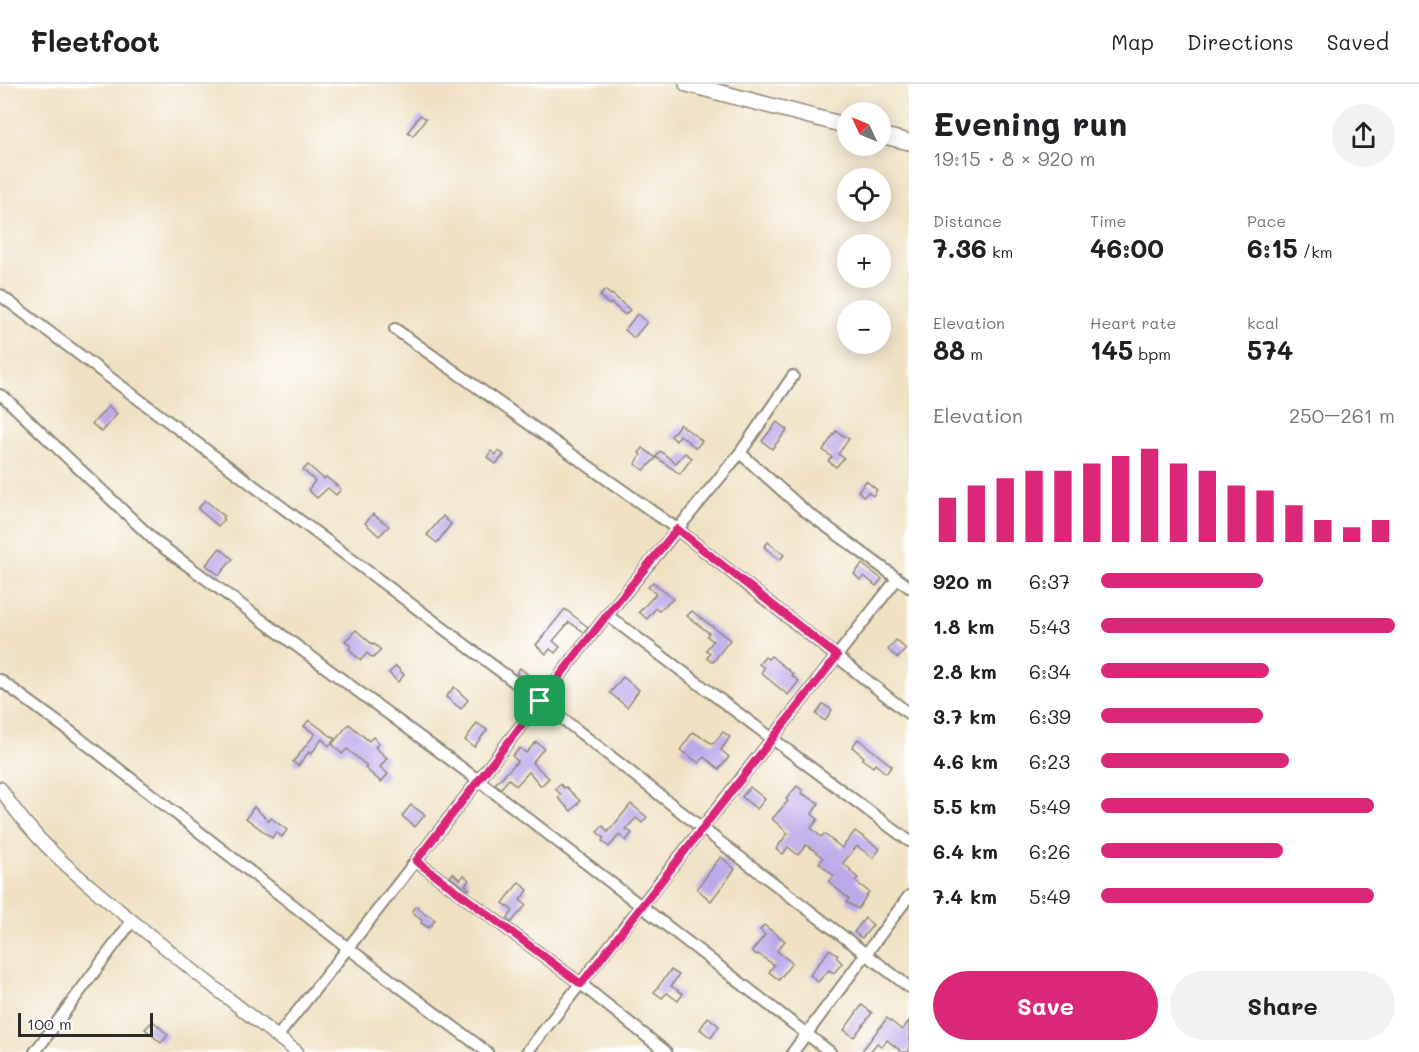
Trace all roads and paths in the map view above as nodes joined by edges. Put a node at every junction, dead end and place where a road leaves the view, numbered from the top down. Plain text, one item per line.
1 (687, 84) edge
2 (837, 123) edge
3 (891, 138) edge
4 (909, 142) edge
5 (0, 295) edge
6 (395, 329) dead end
7 (793, 376) dead end
8 (0, 395) edge
9 (740, 453) junction
10 (677, 529) junction
11 (897, 579) junction
12 (909, 587) edge
13 (607, 615) junction
14 (837, 656) junction
15 (0, 680) edge
16 (540, 701) junction
17 (909, 714) edge
18 (773, 739) junction
19 (478, 780) junction
20 (0, 788) edge
21 (4, 804) edge
22 (703, 829) junction
23 (909, 842) edge
24 (416, 861) junction
25 (909, 896) edge
26 (642, 906) junction
27 (132, 921) junction
28 (348, 948) junction
29 (866, 954) junction
30 (581, 984) junction
31 (909, 987) edge
32 (807, 1033) junction
33 (277, 1037) junction
34 (35, 1052) edge
35 (297, 1052) edge
36 (487, 1052) edge
37 (527, 1052) edge
38 (666, 1052) edge
39 (793, 1052) edge
40 (830, 1052) edge

1 - 2 main road
3 - 4 main road
5 - 16 street
6 - 10 street
7 - 9 street
8 - 19 street
9 - 10 street
9 - 11 street
10 - 13 street
10 - 14 street
11 - 12 street
11 - 14 street
13 - 16 street
13 - 18 street
14 - 17 street
14 - 18 street
15 - 28 street
16 - 19 street
16 - 22 street
18 - 22 street
18 - 23 street
19 - 24 street
19 - 26 street
20 - 21 street
21 - 27 street
22 - 26 street
22 - 29 street
24 - 28 street
24 - 30 street
25 - 29 street
26 - 30 street
26 - 32 street
27 - 33 street
27 - 34 street
28 - 33 street
28 - 36 street
29 - 31 street
29 - 32 street
30 - 37 street
30 - 38 street
32 - 39 street
32 - 40 street
33 - 35 street

